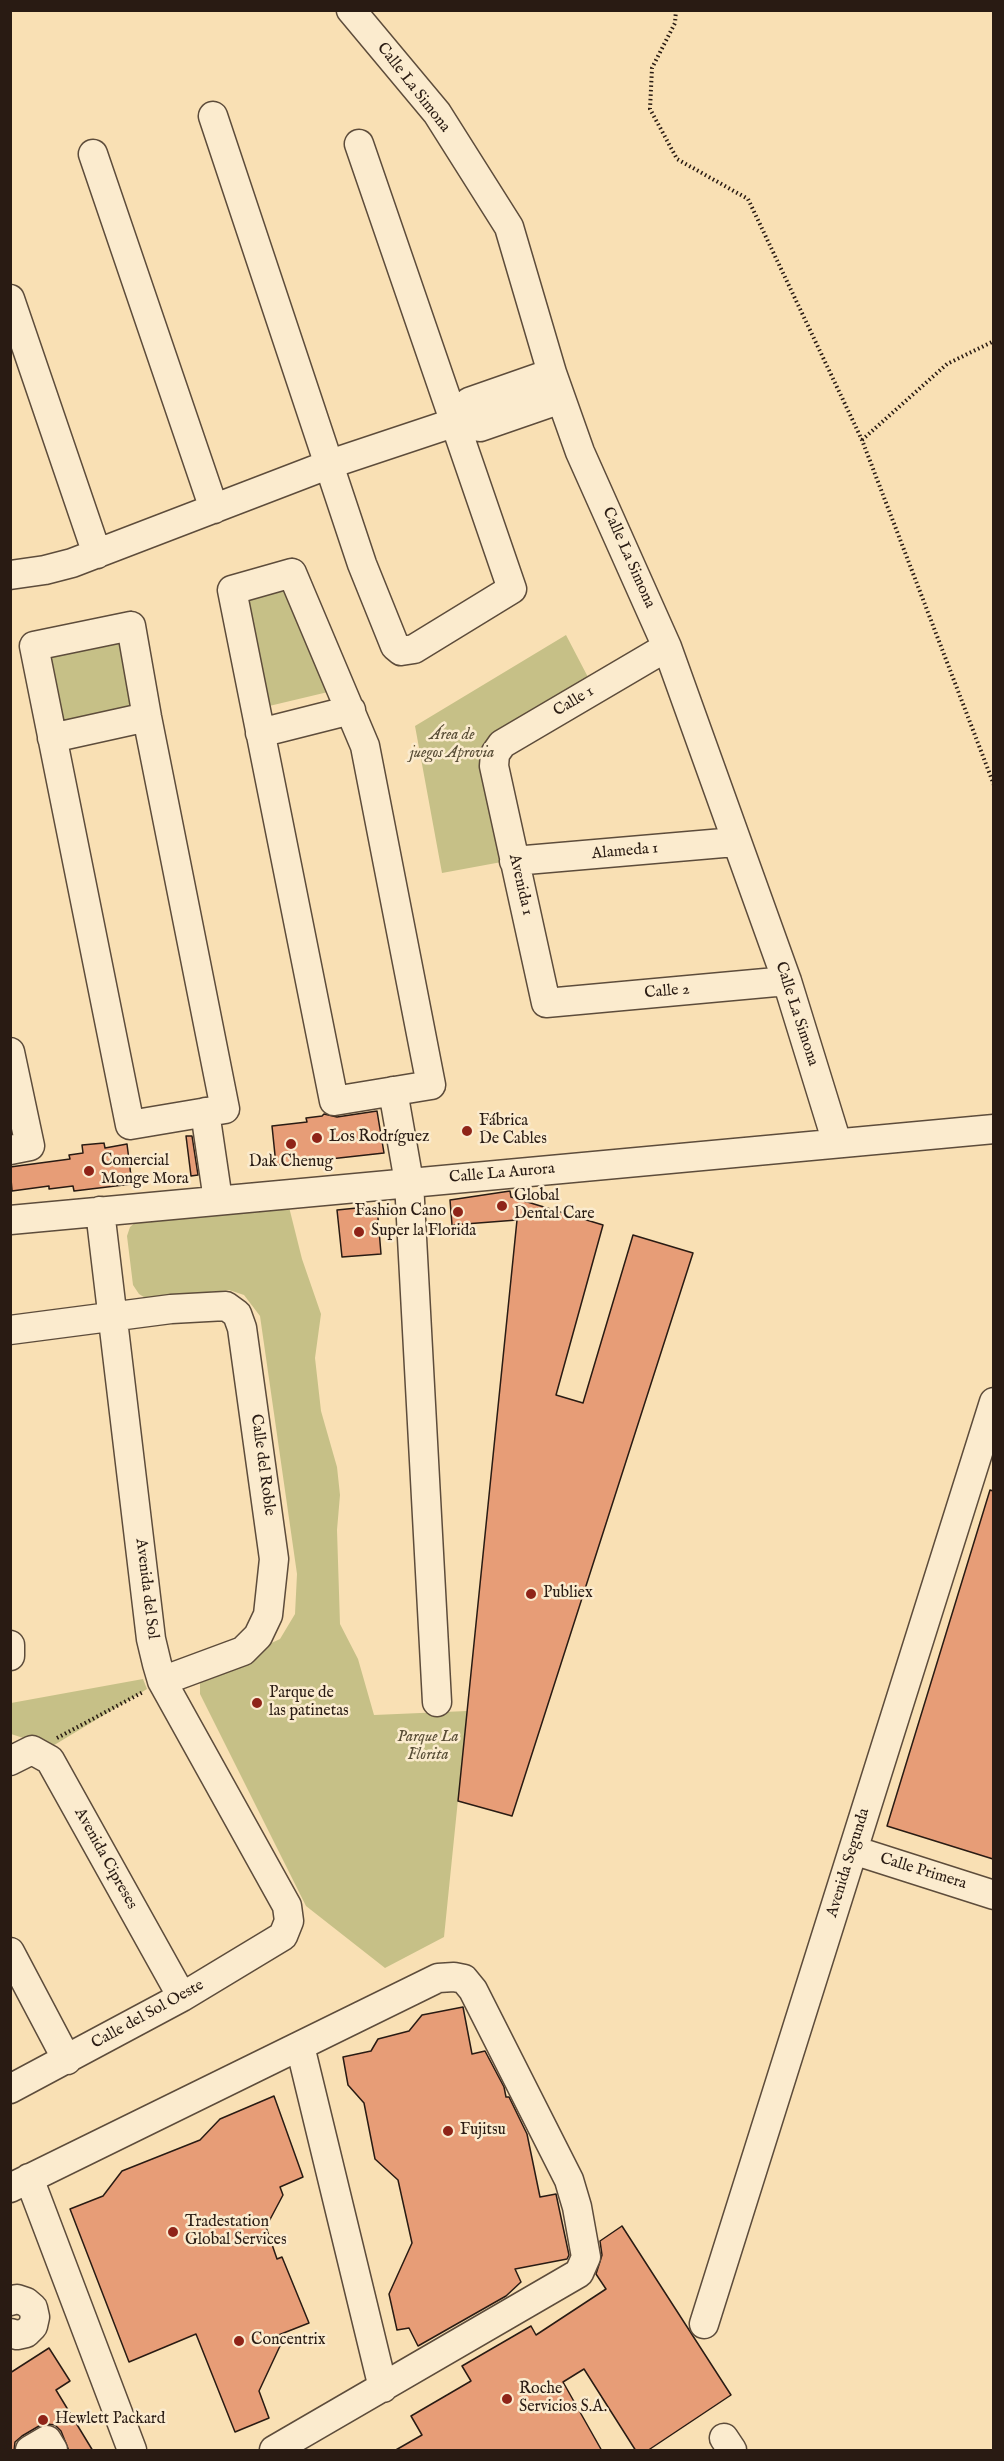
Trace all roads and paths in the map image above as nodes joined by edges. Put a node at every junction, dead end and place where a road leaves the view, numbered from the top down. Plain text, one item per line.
1 (351, 10) edge
2 (676, 10) edge
3 (213, 116) dead end
4 (359, 144) dead end
5 (93, 154) dead end
6 (10, 300) edge
7 (993, 341) edge
8 (556, 386) junction
9 (453, 423) junction
10 (862, 440) junction
11 (330, 464) junction
12 (214, 509) junction
13 (97, 554) junction
14 (10, 575) edge
15 (666, 647) junction
16 (351, 710) junction
17 (147, 717) junction
18 (260, 734) junction
19 (52, 738) junction
20 (494, 766) joint
21 (993, 784) edge
22 (735, 842) junction
23 (514, 861) junction
24 (787, 981) junction
25 (546, 1003) joint
26 (10, 1052) edge
27 (393, 1091) junction
28 (205, 1112) junction
29 (993, 1129) edge
30 (837, 1143) junction
31 (10, 1150) edge
32 (409, 1182) junction
33 (218, 1200) junction
34 (100, 1211) junction
35 (11, 1214) edge
36 (113, 1316) junction
37 (10, 1330) edge
38 (993, 1402) edge
39 (10, 1644) edge
40 (10, 1656) edge
41 (162, 1681) junction
42 (437, 1702) dead end
43 (21, 1756) edge
44 (853, 1850) junction
45 (993, 1895) edge
46 (283, 1936) joint
47 (10, 1952) edge
48 (182, 1997) junction
49 (300, 2046) junction
50 (67, 2060) junction
51 (10, 2089) edge
52 (20, 2183) edge
53 (70, 2287) junction
54 (22, 2305) edge
55 (704, 2324) dead end
56 (10, 2333) edge
57 (383, 2388) junction
58 (30, 2451) edge
59 (53, 2451) edge
60 (132, 2451) edge
61 (274, 2451) edge

1 - 8 street, Calle La Simona
2 - 10 path
3 - 11 street
4 - 9 street
5 - 12 street
6 - 13 street
7 - 10 path
8 - 9 street
8 - 15 street, Calle La Simona
9 - 11 street
9 - 11 street
10 - 21 path
11 - 12 street
12 - 13 street
13 - 14 street
15 - 20 street, Calle 1
15 - 22 street, Calle La Simona
16 - 18 street
16 - 18 street
16 - 27 street
17 - 19 street
17 - 19 street
17 - 28 street
18 - 27 street
19 - 28 street
20 - 23 street, Avenida 1
22 - 23 street, Alameda 1
22 - 24 street, Calle La Simona
23 - 25 street, Avenida 1
24 - 25 street, Calle 2
24 - 30 street, Calle La Simona
26 - 31 street
27 - 32 street
28 - 33 street
29 - 30 street, Calle La Aurora
30 - 32 street, Calle La Aurora
32 - 33 street, Calle La Aurora
32 - 42 street
33 - 34 street, Calle La Aurora
34 - 35 street, Calle La Aurora
34 - 36 street, Avenida del Sol
36 - 37 street, Calle del Roble
36 - 41 street, Avenida del Sol
36 - 41 street, Calle del Roble
38 - 44 street, Avenida Segunda
39 - 40 street
41 - 43 path
41 - 46 street, Avenida del Sol
43 - 48 street, Avenida Cipreses
44 - 45 street, Calle Primera
44 - 55 street, Avenida Segunda
46 - 48 street, Calle del Sol Oeste
47 - 50 street
48 - 50 street, Calle del Sol Oeste
49 - 52 street
49 - 57 street
49 - 57 street
50 - 51 street, Calle del Sol Oeste
52 - 53 street
53 - 54 street
53 - 60 street
54 - 56 street
57 - 61 street
58 - 59 street

